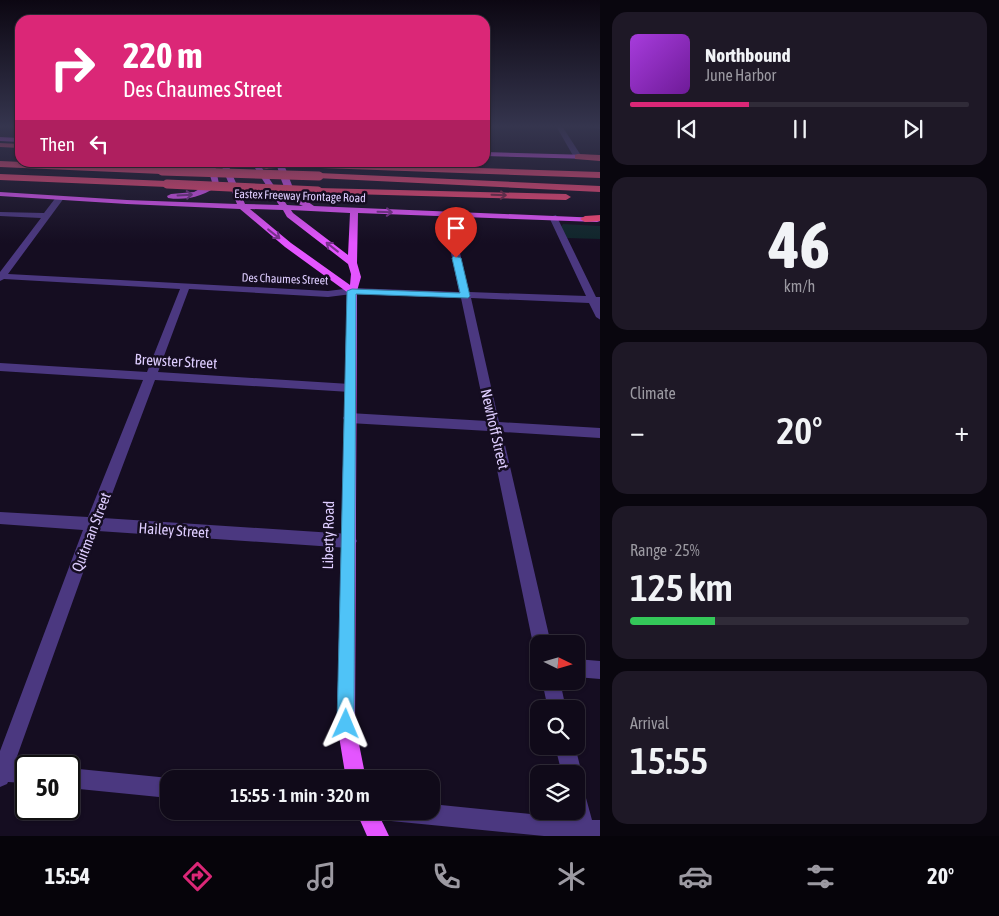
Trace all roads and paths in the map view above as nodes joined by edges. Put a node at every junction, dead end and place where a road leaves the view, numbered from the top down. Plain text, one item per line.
1 (61, 167) edge
2 (211, 167) edge
3 (226, 167) edge
4 (257, 167) edge
5 (281, 167) edge
6 (350, 167) edge
7 (600, 175) edge
8 (0, 177) edge
9 (370, 178) junction
10 (600, 184) edge
11 (600, 189) edge
12 (0, 196) edge
13 (60, 198) junction
14 (600, 199) edge
15 (102, 201) junction
16 (242, 206) junction
17 (284, 208) junction
18 (318, 209) junction
19 (354, 211) junction
20 (0, 214) edge
21 (447, 214) junction
22 (46, 216) junction
23 (553, 218) junction
24 (585, 219) joint
25 (600, 219) edge
26 (353, 265) junction
27 (325, 270) junction
28 (0, 277) edge
29 (185, 288) junction
30 (352, 291) junction
31 (465, 296) junction
32 (596, 300) edge
33 (600, 317) edge
34 (0, 367) edge
35 (152, 376) junction
36 (350, 388) junction
37 (349, 418) junction
38 (494, 427) junction
39 (600, 433) edge
40 (0, 518) edge
41 (93, 524) junction
42 (348, 541) junction
43 (540, 635) edge
44 (585, 669) edge
45 (600, 670) edge
46 (354, 770) edge
47 (1, 773) edge
48 (15, 773) edge
49 (80, 779) edge
50 (160, 787) edge
51 (585, 814) edge
52 (440, 816) edge
53 (370, 820) edge
54 (592, 830) edge
55 (378, 836) edge

1 - 9 highway, bridge
15 -> 2 main road
3 - 16 main road
4 - 17 main road
5 - 18 main road
6 - 7 highway, bridge
8 -> 14 highway, bridge
9 - 10 highway
9 - 11 highway
12 - 13 main road, Eastex Freeway Frontage Road
13 - 15 main road, Eastex Freeway Frontage Road
13 - 22 street
15 - 16 main road, Eastex Freeway Frontage Road
16 - 17 main road, Eastex Freeway Frontage Road
16 -> 27 main road
17 - 18 main road, Eastex Freeway Frontage Road
26 -> 17 main road
18 - 19 main road, Eastex Freeway Frontage Road
19 -> 21 main road, Eastex Freeway Frontage Road
19 - 26 main road, Liberty Road
20 - 22 street
21 - 23 main road, Eastex Freeway Frontage Road
21 - 31 street, Newhoff Street
22 - 28 street
23 - 24 main road, Eastex Freeway Frontage Road
23 - 32 street
24 - 25 highway
26 - 27 main road
26 - 30 main road, Liberty Road
27 - 30 main road
28 - 29 street, Des Chaumes Street
29 - 30 street, Des Chaumes Street
29 - 35 street, Quitman Street
30 - 31 street, Des Chaumes Street
30 - 36 main road, Liberty Road
31 - 32 street, Des Chaumes Street
31 - 38 street, Newhoff Street
32 - 33 street
34 - 35 street, Brewster Street
35 - 36 street, Brewster Street
35 - 41 street, Quitman Street
36 - 37 main road, Liberty Road
37 - 38 street
37 - 42 main road, Liberty Road
38 - 39 street
38 - 43 street, Newhoff Street
40 - 41 street, Hailey Street
41 - 42 street, Hailey Street
41 - 47 street, Quitman Street
42 - 46 main road, Liberty Road
44 - 45 street
47 - 48 street
49 - 50 street
51 - 54 street
52 - 54 street
53 - 55 main road

